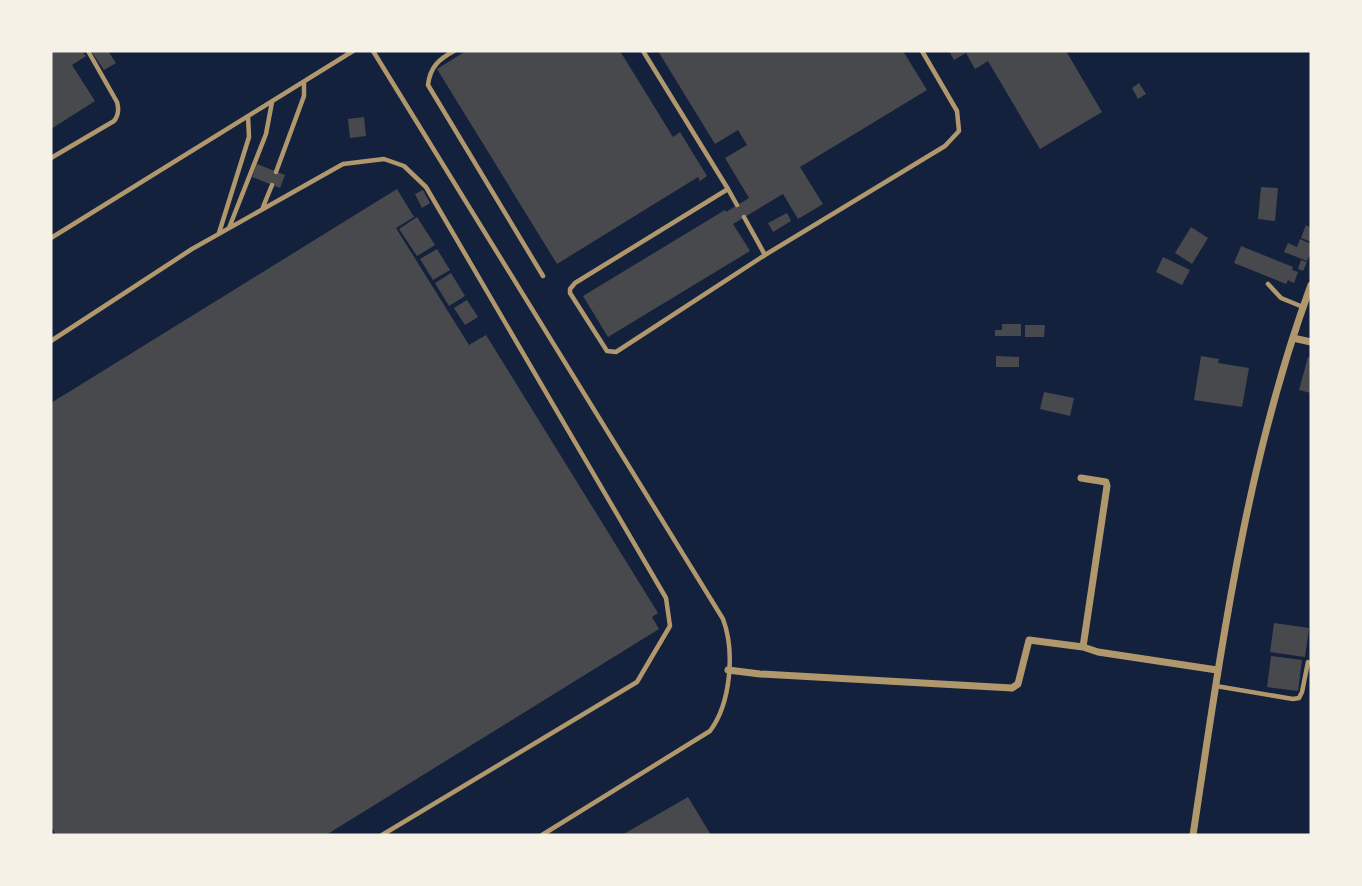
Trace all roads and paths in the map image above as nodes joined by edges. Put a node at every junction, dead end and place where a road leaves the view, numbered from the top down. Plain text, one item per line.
1 (88, 51) edge
2 (353, 51) edge
3 (373, 51) edge
4 (643, 51) edge
5 (922, 51) edge
6 (451, 52) edge
7 (304, 81) junction
8 (272, 101) junction
9 (248, 116) junction
10 (51, 158) edge
11 (276, 172) dead end
12 (272, 185) dead end
13 (728, 189) junction
14 (737, 205) dead end
15 (263, 208) junction
16 (744, 217) dead end
17 (229, 228) junction
18 (218, 234) junction
19 (51, 238) edge
20 (765, 255) junction
21 (543, 276) dead end
22 (1268, 284) dead end
23 (1311, 285) edge
24 (1303, 307) junction
25 (1293, 338) junction
26 (51, 341) edge
27 (1311, 342) edge
28 (1081, 478) dead end
29 (1083, 647) junction
30 (1308, 662) dead end
31 (728, 670) junction
32 (1217, 670) junction
33 (1215, 686) junction
34 (382, 835) edge
35 (542, 835) edge
36 (1193, 835) edge

1 - 10 lane
2 - 7 lane
3 - 31 lane
4 - 13 lane
5 - 20 lane
6 - 21 lane
7 - 8 lane
7 - 11 lane
8 - 9 lane
8 - 17 lane
9 - 18 lane
9 - 19 lane
12 - 15 lane
13 - 14 lane
13 - 20 lane
15 - 17 lane
15 - 34 lane
16 - 20 lane
17 - 18 lane
18 - 26 lane
22 - 24 lane
23 - 24 street
24 - 25 street
25 - 27 street
25 - 32 street
28 - 29 street
29 - 31 street
29 - 32 street
30 - 33 lane
31 - 35 lane
32 - 33 street
33 - 36 street

